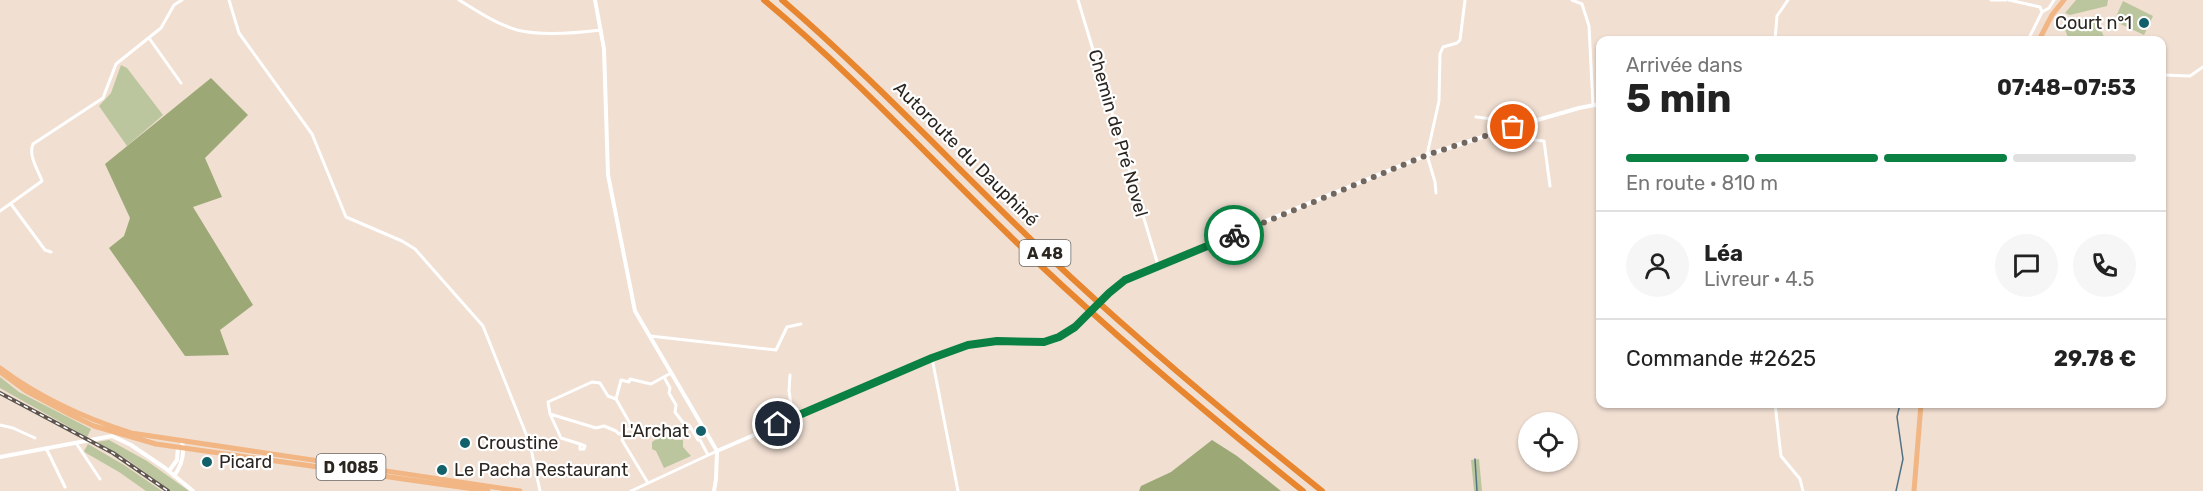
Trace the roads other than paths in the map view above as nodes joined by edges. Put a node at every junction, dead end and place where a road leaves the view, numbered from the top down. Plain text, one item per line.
1 (182, 0) edge
2 (229, 0) edge
3 (459, 0) edge
4 (595, 0) edge
5 (764, 0) edge
6 (782, 0) edge
7 (1078, 0) edge
8 (1465, 0) edge
9 (1572, 0) edge
10 (1788, 0) edge
11 (1991, 0) edge
12 (2008, 0) edge
13 (2054, 0) edge
14 (2064, 0) edge
15 (2042, 12) junction
16 (602, 30) junction
17 (1775, 36) edge
18 (2030, 36) edge
19 (2041, 36) edge
20 (149, 38) junction
21 (2203, 67) edge
22 (2166, 75) edge
23 (181, 83) dead end
24 (1593, 105) junction
25 (1596, 105) edge
26 (1476, 117) dead end
27 (1525, 124) junction
28 (1514, 126) junction
29 (1427, 155) junction
30 (1550, 186) dead end
31 (1436, 193) dead end
32 (11, 204) junction
33 (0, 210) edge
34 (51, 252) dead end
35 (1158, 266) junction
36 (801, 324) dead end
37 (650, 336) junction
38 (932, 358) junction
39 (0, 368) edge
40 (0, 372) edge
41 (671, 373) junction
42 (790, 375) dead end
43 (664, 377) junction
44 (616, 399) junction
45 (1775, 408) edge
46 (1921, 408) edge
47 (550, 414) junction
48 (793, 418) junction
49 (0, 425) edge
50 (626, 430) junction
51 (35, 438) dead end
52 (182, 441) junction
53 (76, 443) junction
54 (580, 444) dead end
55 (46, 448) junction
56 (181, 448) junction
57 (717, 451) junction
58 (708, 455) junction
59 (0, 457) edge
60 (167, 469) junction
61 (174, 476) junction
62 (100, 478) dead end
63 (648, 483) junction
64 (65, 487) dead end
65 (193, 491) edge
66 (488, 491) edge
67 (520, 491) edge
68 (540, 491) edge
69 (631, 491) edge
70 (714, 491) edge
71 (958, 491) edge
72 (1303, 491) edge
73 (1322, 491) edge
74 (1803, 491) edge
75 (1914, 491) edge

1 - 20 street
2 - 68 street
3 - 16 street
4 - 16 street
5 - 72 highway, Autoroute du Dauphiné / A 48
6 - 73 highway, Autoroute du Dauphiné / A 48
7 - 35 street, Chemin de Pré Novel
8 - 29 street
9 - 24 street
10 - 17 street
11 - 12 street
12 - 15 street
13 - 15 street
14 - 19 main road
15 - 18 street
16 - 37 street
20 - 23 street
20 - 32 street
21 - 22 street
24 - 25 street
24 - 27 street
26 - 28 street
27 - 28 street
27 - 30 street
28 - 29 street
29 - 31 street
29 - 35 street
32 - 33 street
32 - 34 street
35 - 38 street
36 - 37 street
37 - 41 street
38 - 48 street
38 - 71 street
39 - 52 main road, D 1085
40 - 56 main road, D 1085
41 - 43 street
41 - 57 street
42 - 48 street
43 - 44 street
43 - 58 street
44 - 47 street
44 - 50 street
45 - 74 street
46 - 75 main road
47 - 50 street
47 - 54 street
48 - 57 street
49 - 51 street
50 - 63 street
52 - 56 street
52 - 67 main road, D 1085
53 - 55 street
53 - 60 street
53 - 62 street
55 - 59 street
55 - 64 street
56 - 60 street
56 - 61 street
56 - 66 main road, D 1085
57 - 58 street
57 - 70 street
58 - 63 street
60 - 61 street
61 - 65 street
63 - 69 street

